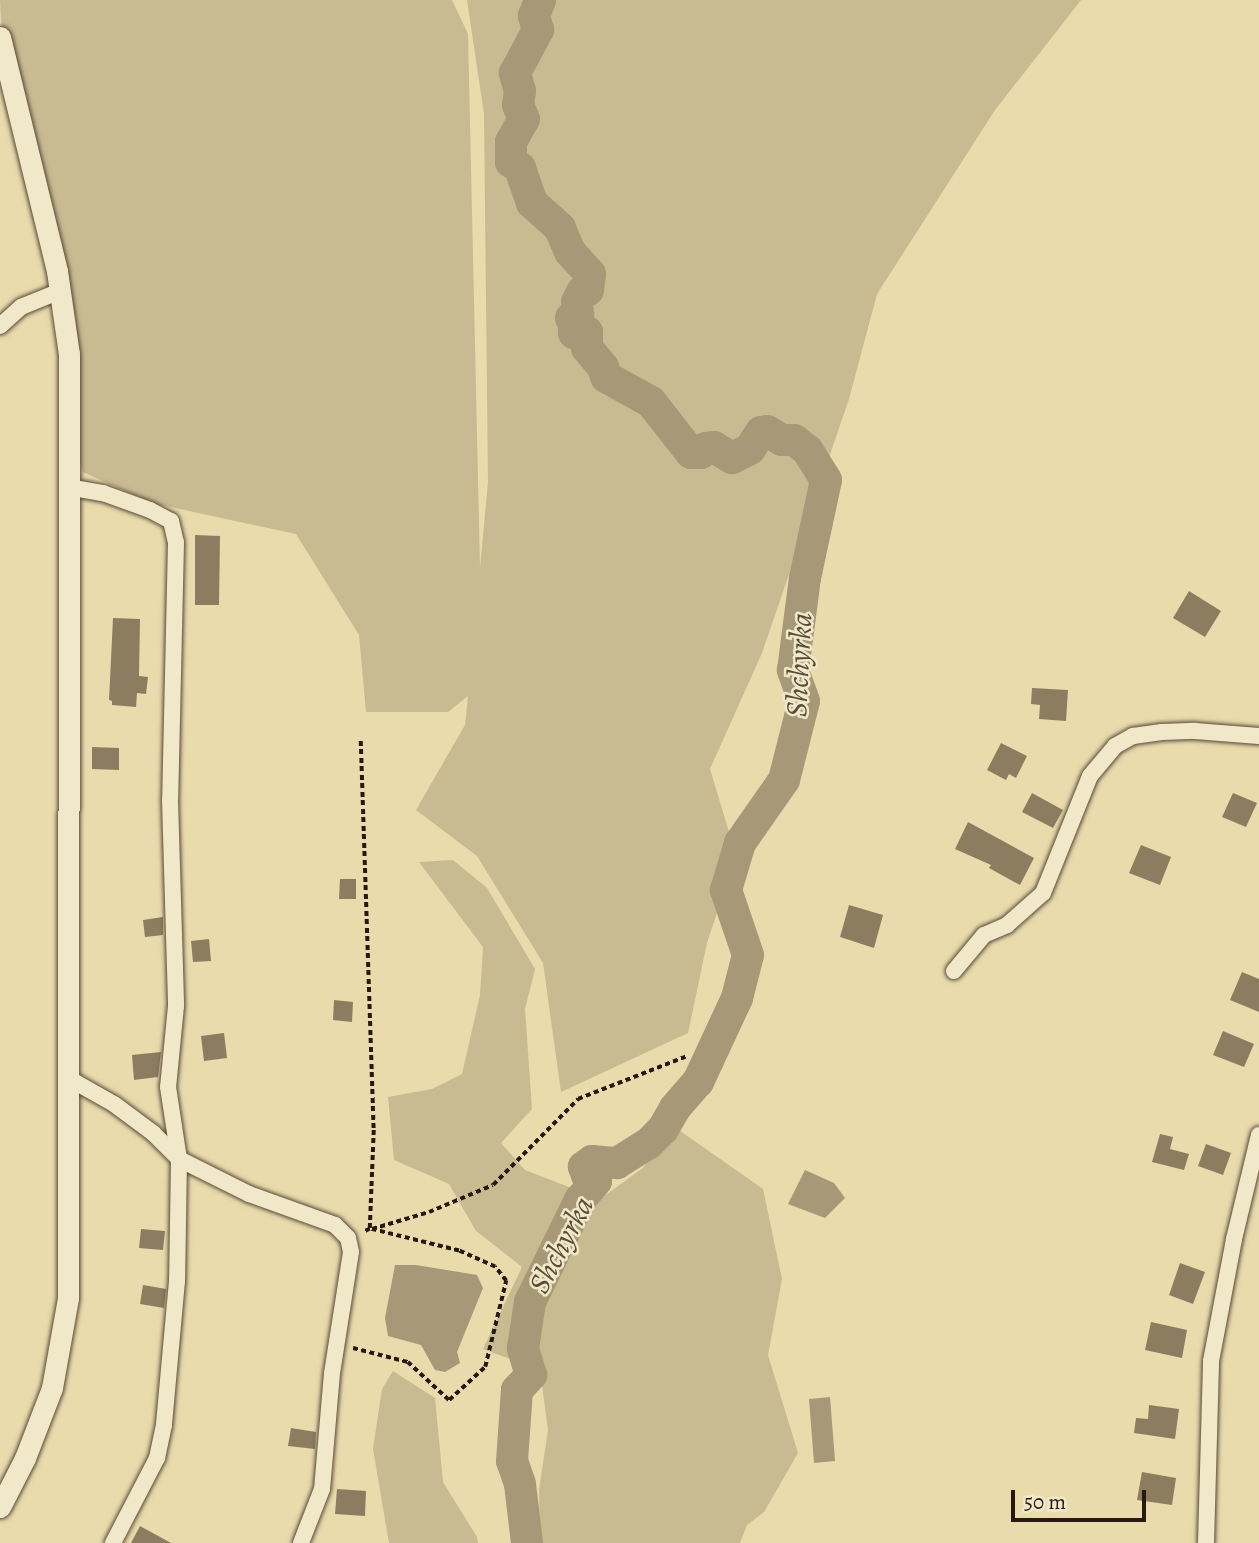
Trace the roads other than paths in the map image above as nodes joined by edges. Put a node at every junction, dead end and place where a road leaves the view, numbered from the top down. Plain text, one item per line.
1 (0, 37) edge
2 (60, 291) junction
3 (0, 326) edge
4 (68, 487) junction
5 (1259, 736) edge
6 (954, 971) dead end
7 (68, 1078) junction
8 (1259, 1135) edge
9 (179, 1159) junction
10 (0, 1507) edge
11 (113, 1543) edge
12 (301, 1543) edge
13 (1206, 1543) edge

1 - 2 street
2 - 3 street
2 - 4 street
4 - 7 street
4 - 9 street
5 - 6 street
7 - 9 street
7 - 10 street
8 - 13 street
9 - 11 street
9 - 12 street

